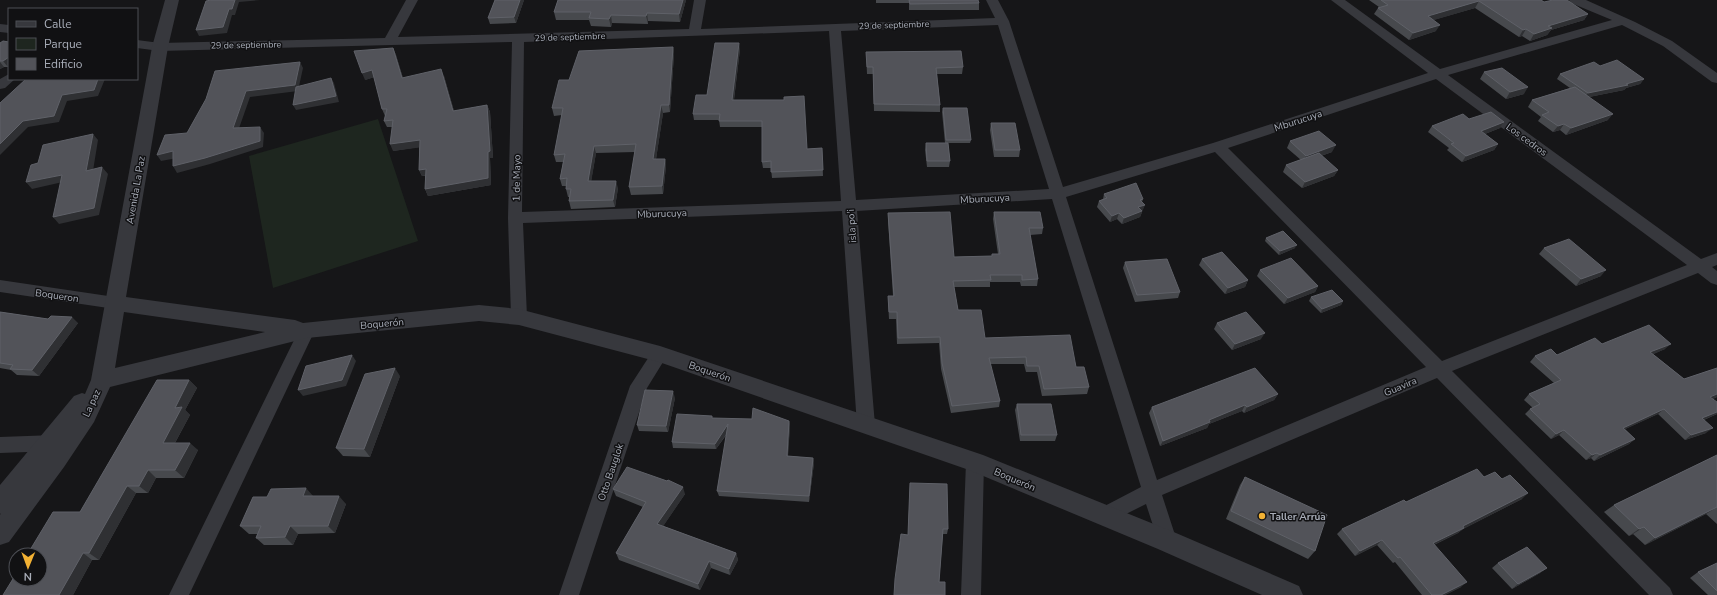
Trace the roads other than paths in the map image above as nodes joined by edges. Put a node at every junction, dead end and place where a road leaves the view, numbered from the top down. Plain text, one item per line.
1 (172, 0) edge
2 (412, 0) edge
3 (700, 0) edge
4 (992, 0) edge
5 (1337, 0) edge
6 (1575, 0) edge
7 (1622, 21) junction
8 (1003, 22) junction
9 (835, 27) junction
10 (694, 33) junction
11 (518, 38) junction
12 (389, 42) junction
13 (138, 44) edge
14 (160, 47) junction
15 (1437, 74) junction
16 (8, 79) edge
17 (1717, 79) edge
18 (0, 85) edge
19 (1218, 146) junction
20 (1058, 194) junction
21 (849, 206) junction
22 (515, 218) junction
23 (1717, 259) edge
24 (1700, 266) junction
25 (1717, 279) edge
26 (0, 286) edge
27 (115, 303) junction
28 (519, 317) junction
29 (307, 330) junction
30 (660, 354) junction
31 (1440, 369) junction
32 (102, 380) junction
33 (866, 425) junction
34 (58, 442) junction
35 (0, 445) edge
36 (975, 462) junction
37 (1152, 491) junction
38 (0, 503) edge
39 (1104, 516) junction
40 (0, 534) edge
41 (1167, 541) junction
42 (179, 595) edge
43 (569, 595) edge
44 (971, 595) edge
45 (1290, 595) edge
46 (1663, 595) edge

1 - 14 street, Avenida La Paz
2 - 12 street
3 - 10 street
4 - 8 street
5 - 15 street, Los cedros
6 - 7 street
7 - 15 street, Mburucuya
7 - 17 street
8 - 9 street, 29 de septiembre
8 - 20 street
9 - 10 street, 29 de septiembre
9 - 21 street, isla po'i
10 - 11 street, 29 de septiembre
11 - 12 street, 29 de septiembre
11 - 22 street, 1 de Mayo
12 - 14 street, 29 de septiembre
13 - 14 street, 29 de septiembre
14 - 27 street, Avenida La Paz
15 - 19 street, Mburucuya
15 - 24 street, Los cedros
16 - 18 street
19 - 20 street, Mburucuya
19 - 31 street
20 - 21 street, Mburucuya
20 - 37 street
21 - 22 street, Mburucuya
21 - 33 street, isla po'i
22 - 28 street, 1 de Mayo
23 - 24 street, Guavira
24 - 25 street, Los cedros
24 - 31 street, Guavira
26 - 27 street, Boqueron
27 - 29 street
27 - 32 street, Avenida La Paz
28 - 29 street, Boquerón
28 - 30 street, Boquerón
29 - 32 street, Boquerón
29 - 42 street
30 - 33 street, Boquerón
30 - 43 street, Otto Bauglok
31 - 37 street, Guavira
31 - 46 street
32 - 34 street, La paz
33 - 36 street, Boquerón
34 - 35 street
34 - 38 street, La paz
34 - 40 street, La paz
36 - 39 street, Boquerón
36 - 44 street
37 - 39 street, Guavira
37 - 41 street
39 - 41 street, Boquerón
41 - 45 street, Boquerón

